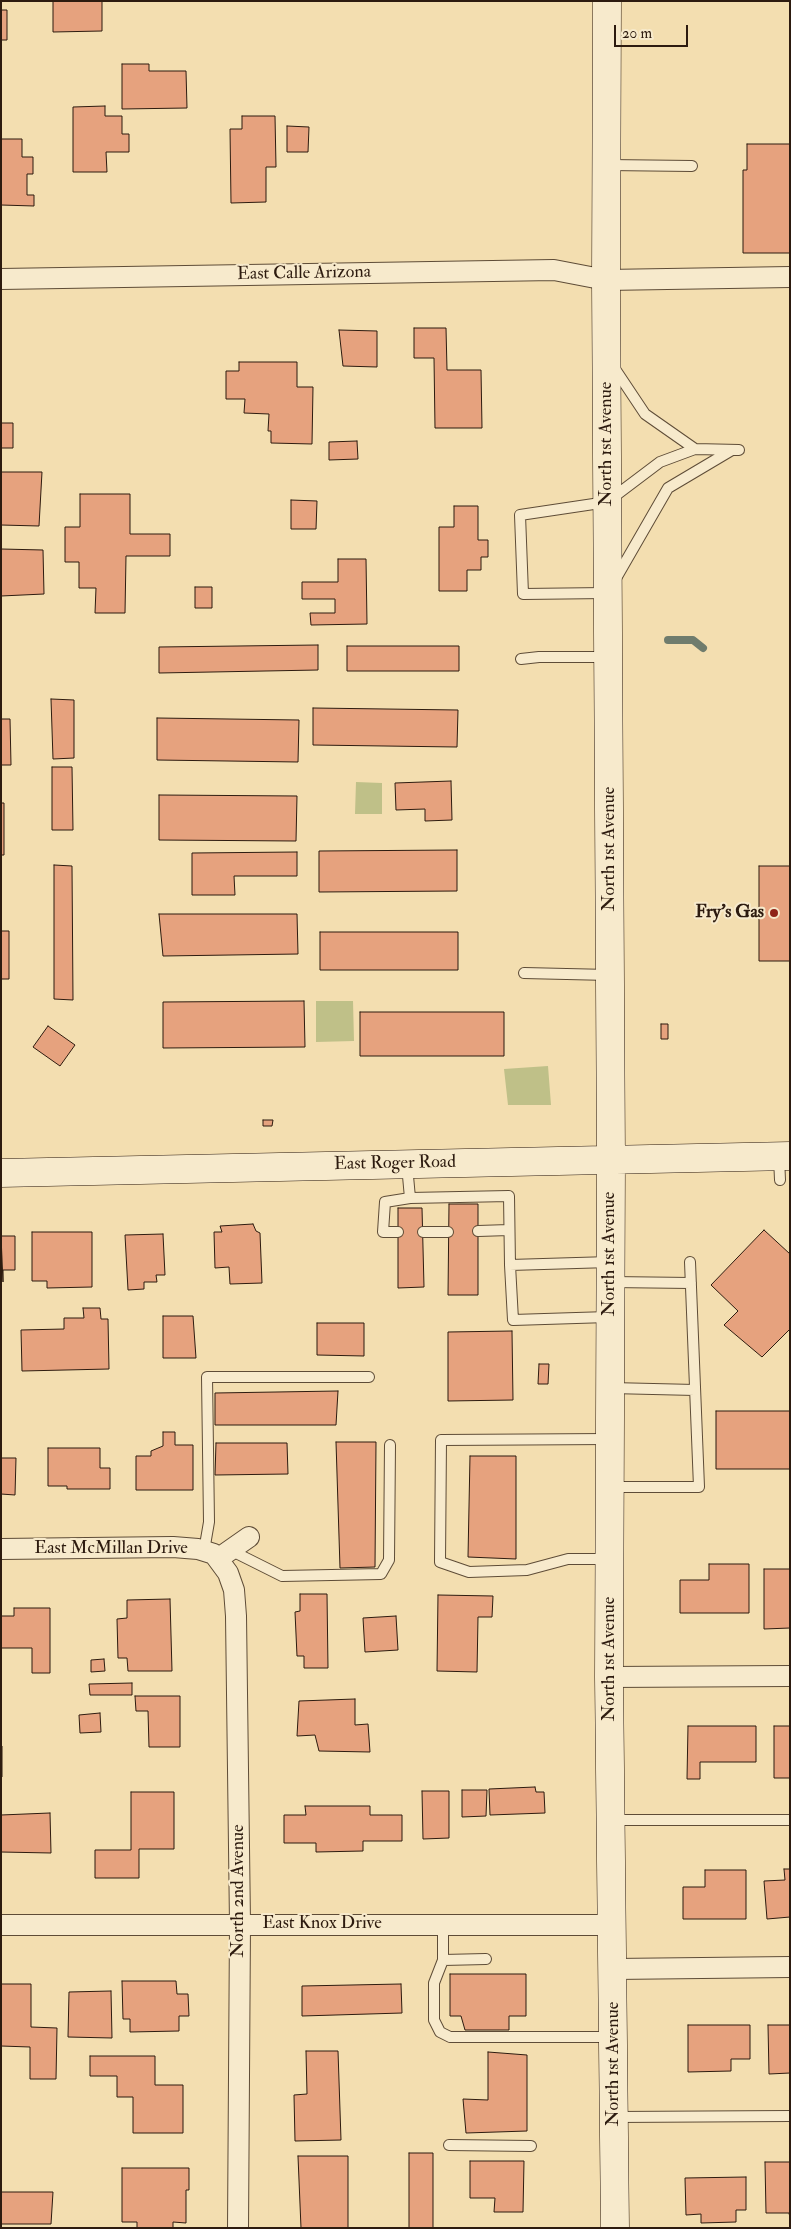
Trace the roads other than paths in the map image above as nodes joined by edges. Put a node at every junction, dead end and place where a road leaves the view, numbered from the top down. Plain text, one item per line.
1 (607, 1) edge
2 (607, 165) junction
3 (692, 166) dead end
4 (790, 277) edge
5 (1, 279) edge
6 (606, 280) junction
7 (606, 356) junction
8 (695, 450) junction
9 (607, 502) junction
10 (607, 593) junction
11 (608, 658) junction
12 (522, 659) dead end
13 (524, 973) dead end
14 (610, 975) junction
15 (611, 1160) junction
16 (407, 1164) junction
17 (783, 1164) edge
18 (1, 1173) edge
19 (410, 1198) junction
20 (509, 1230) junction
21 (478, 1231) dead end
22 (398, 1232) dead end
23 (423, 1232) dead end
24 (448, 1232) dead end
25 (690, 1262) dead end
26 (510, 1265) junction
27 (610, 1272) junction
28 (691, 1283) junction
29 (610, 1317) junction
30 (369, 1377) dead end
31 (610, 1388) junction
32 (695, 1390) junction
33 (610, 1439) junction
34 (390, 1445) dead end
35 (610, 1487) junction
36 (249, 1537) dead end
37 (1, 1549) edge
38 (218, 1553) junction
39 (610, 1559) junction
40 (790, 1676) edge
41 (609, 1677) junction
42 (611, 1820) junction
43 (790, 1820) edge
44 (240, 1924) junction
45 (443, 1924) junction
46 (1, 1925) edge
47 (612, 1925) junction
48 (486, 1959) dead end
49 (444, 1960) junction
50 (790, 1968) edge
51 (614, 1969) junction
52 (614, 2038) junction
53 (790, 2116) edge
54 (614, 2117) junction
55 (449, 2145) dead end
56 (531, 2146) dead end
57 (238, 2228) edge
58 (615, 2228) edge

1 - 2 main road, North 1st Avenue
2 - 3 lane
2 - 6 main road, North 1st Avenue
4 - 6 street
5 - 6 street, East Calle Arizona
6 - 7 main road, North 1st Avenue
7 - 8 lane
7 - 9 main road, North 1st Avenue
8 - 9 lane
8 - 10 lane
9 - 10 main road, North 1st Avenue
9 - 10 lane
10 - 11 main road, North 1st Avenue
11 - 12 lane
11 - 14 main road, North 1st Avenue
13 - 14 lane
14 - 15 main road, North 1st Avenue
15 - 16 main road, East Roger Road
15 - 17 main road, East Roger Road
15 - 27 main road, North 1st Avenue
16 - 18 main road, East Roger Road
16 - 19 lane
19 - 20 lane
19 - 22 lane
20 - 21 lane
20 - 26 lane
23 - 24 lane
25 - 28 lane
26 - 27 lane
26 - 29 lane
27 - 28 lane
27 - 29 main road, North 1st Avenue
28 - 32 lane
29 - 31 main road, North 1st Avenue
30 - 38 lane
31 - 32 lane
31 - 33 main road, North 1st Avenue
32 - 35 lane
33 - 35 main road, North 1st Avenue
33 - 39 lane
34 - 38 lane
35 - 39 main road, North 1st Avenue
36 - 38 street
37 - 38 street, East McMillan Drive
38 - 44 street, North 2nd Avenue
39 - 41 main road, North 1st Avenue
40 - 41 street
41 - 42 main road, North 1st Avenue
42 - 43 lane
42 - 47 main road, North 1st Avenue
44 - 45 street, East Knox Drive
44 - 46 street, East Knox Drive
44 - 57 street, North 2nd Avenue
45 - 47 street, East Knox Drive
45 - 49 lane
47 - 51 main road, North 1st Avenue
48 - 49 lane
49 - 52 lane
50 - 51 street
51 - 52 main road, North 1st Avenue
52 - 54 main road, North 1st Avenue
53 - 54 lane
54 - 58 main road, North 1st Avenue
55 - 56 lane

